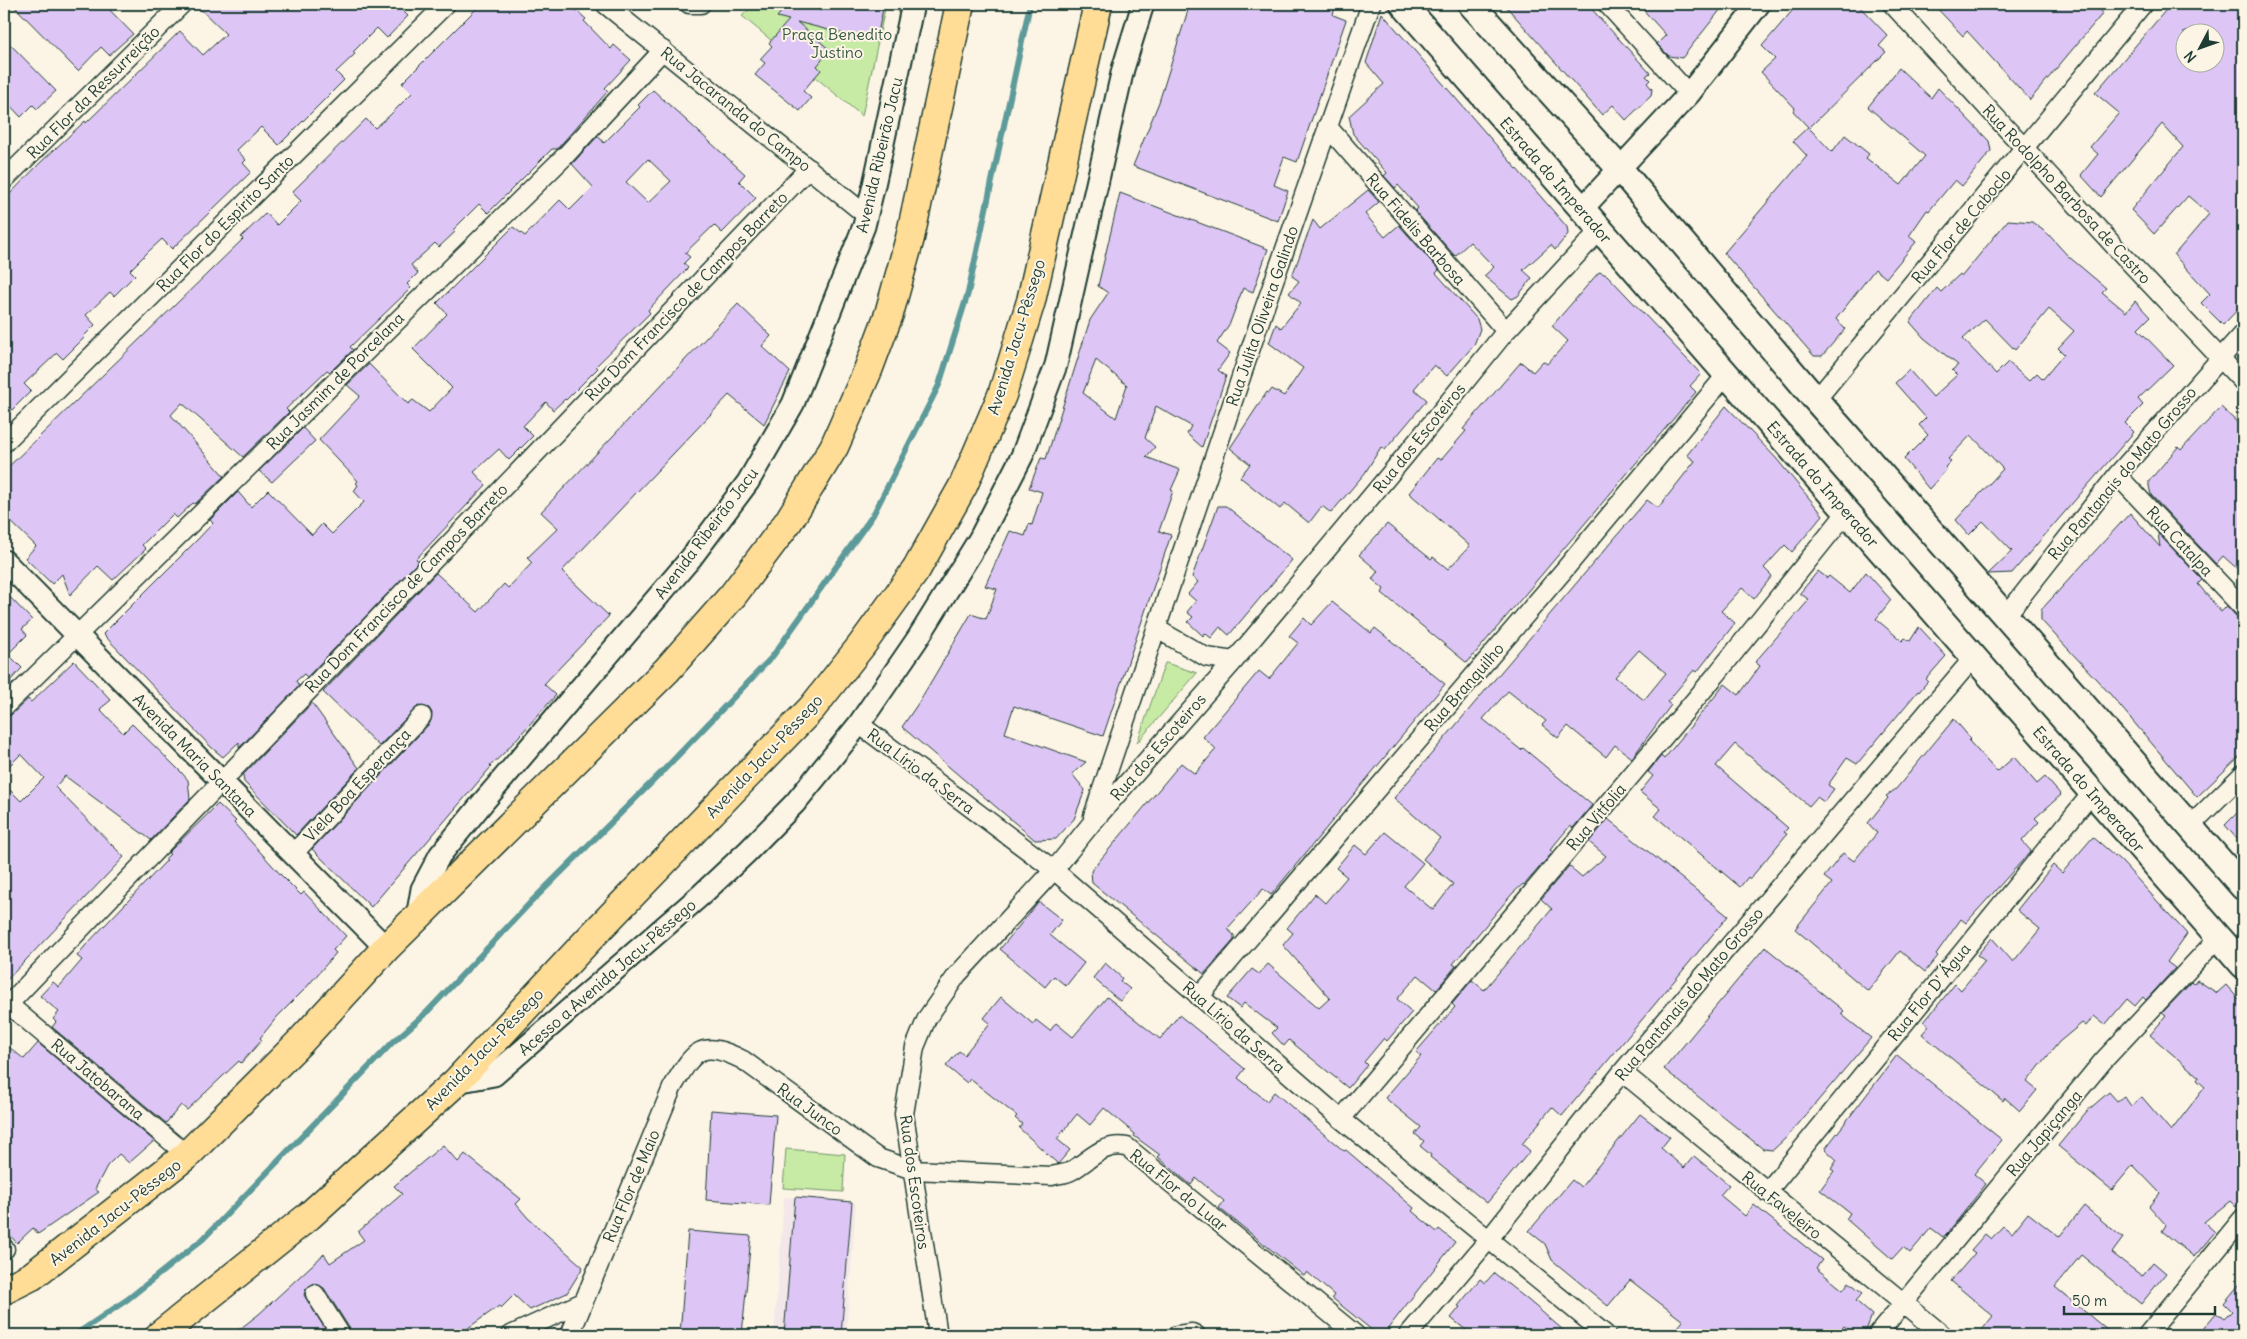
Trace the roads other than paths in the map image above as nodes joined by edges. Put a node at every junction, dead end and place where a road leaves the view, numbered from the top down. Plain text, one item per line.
1 (182, 4) edge
2 (446, 4) edge
3 (605, 4) edge
4 (913, 4) edge
5 (960, 4) edge
6 (1098, 4) edge
7 (1143, 4) edge
8 (1371, 4) edge
9 (1403, 4) edge
10 (1471, 4) edge
11 (1607, 4) edge
12 (1759, 4) edge
13 (1892, 4) edge
14 (2143, 4) edge
15 (663, 50) junction
16 (1689, 94) junction
17 (1327, 126) junction
18 (2024, 148) junction
19 (809, 168) junction
20 (1620, 169) junction
21 (4, 180) edge
22 (1581, 210) junction
23 (866, 215) junction
24 (1599, 230) junction
25 (1506, 331) junction
26 (2243, 333) edge
27 (2221, 358) junction
28 (1727, 374) junction
29 (2243, 382) edge
30 (1816, 400) junction
31 (4, 442) edge
32 (2117, 475) junction
33 (1847, 512) junction
34 (4, 561) edge
35 (2243, 608) edge
36 (2005, 617) junction
37 (1157, 630) junction
38 (77, 636) junction
39 (1974, 657) junction
40 (1234, 661) junction
41 (4, 708) edge
42 (422, 716) dead end
43 (859, 724) junction
44 (2243, 774) edge
45 (220, 781) junction
46 (2092, 793) junction
47 (1091, 824) junction
48 (2190, 826) junction
49 (293, 854) junction
50 (1054, 870) junction
51 (2243, 887) edge
52 (417, 918) junction
53 (2219, 937) junction
54 (386, 948) junction
55 (2243, 965) edge
56 (1199, 997) junction
57 (6, 1006) edge
58 (707, 1047) joint
59 (1622, 1072) junction
60 (456, 1082) junction
61 (1341, 1119) junction
62 (187, 1155) junction
63 (913, 1170) junction
64 (1767, 1192) junction
65 (2243, 1218) edge
66 (1489, 1239) junction
67 (4, 1290) edge
68 (315, 1294) dead end
69 (583, 1302) junction
70 (1904, 1303) junction
71 (533, 1330) edge
72 (160, 1335) edge
73 (341, 1335) edge
74 (511, 1335) edge
75 (570, 1335) edge
76 (938, 1335) edge
77 (1177, 1335) edge
78 (1196, 1335) edge
79 (1356, 1335) edge
80 (1408, 1335) edge
81 (1606, 1335) edge
82 (1877, 1335) edge
83 (1943, 1335) edge
84 (2147, 1335) edge

1 - 21 street, Rua Flor da Ressurreição
2 - 31 street, Rua Flor do Espírito Santo
3 - 15 street, Rua Jacaranda do Campo
4 - 23 street, Avenida Ribeirão Jacu
5 - 52 highway, Avenida Jacu-Pêssego
6 - 60 highway, Avenida Jacu-Pêssego
7 - 43 street
8 - 17 street, Rua Julita Oliveira Galindo
9 - 22 main road, Estrada do Imperador
10 - 20 main road
11 - 16 street
12 - 16 street
13 - 18 street, Rua Rodolpho Barbosa de Castro
14 - 18 street, Rua Flor de Caboclo
15 - 19 street, Rua Jacaranda do Campo
15 - 38 street, Rua Jasmim de Porcelana
16 - 20 street
17 - 25 street, Rua Fidelis Barbosa
17 - 37 street, Rua Julita Oliveira Galindo
18 - 27 street, Rua Rodolpho Barbosa de Castro
18 - 30 street, Rua Flor de Caboclo
19 - 23 street, Rua Jacaranda do Campo
19 - 45 street, Rua Dom Francisco de Campos Barreto
20 - 22 street
20 - 30 main road
22 - 24 main road, Estrada do Imperador
23 - 52 street, Avenida Ribeirão Jacu
24 - 25 street, Rua dos Escoteiros
24 - 28 main road, Estrada do Imperador
25 - 40 street, Rua dos Escoteiros
26 - 27 street, Rua Pantanais do Mato Grosso
27 - 29 street, Rua Rodolpho Barbosa de Castro
27 - 32 street, Rua Pantanais do Mato Grosso
28 - 33 main road, Estrada do Imperador
28 - 56 street, Rua Branquilho
30 - 36 main road
32 - 35 street, Rua Catalpa
32 - 36 street, Rua Pantanais do Mato Grosso
33 - 39 main road, Estrada do Imperador
33 - 61 street, Rua Vitfolia
34 - 38 street, Avenida Maria Santana
36 - 48 main road
37 - 40 street
37 - 47 street, Rua Julita Oliveira Galindo
38 - 41 street, Rua Jasmim de Porcelana
38 - 45 street, Avenida Maria Santana
39 - 46 main road, Estrada do Imperador
39 - 59 street, Rua Pantanais do Mato Grosso
40 - 47 street, Rua dos Escoteiros
42 - 49 street, Viela Boa Esperança
43 - 50 street, Rua Lírio da Serra
43 - 60 street, Acesso a Avenida Jacu-Pêssego
44 - 48 street
45 - 49 street, Avenida Maria Santana
45 - 57 street, Rua Dom Francisco de Campos Barreto
46 - 53 main road, Estrada do Imperador
46 - 64 street, Rua Flor D' Água
47 - 50 street, Rua dos Escoteiros
48 - 51 main road
49 - 54 street, Avenida Maria Santana
50 - 56 street, Rua Lírio da Serra
50 - 63 street, Rua dos Escoteiros
52 - 54 highway, Avenida Jacu-Pêssego
53 - 55 main road, Estrada do Imperador
53 - 70 street, Rua Japiçanga
54 - 62 highway, Avenida Jacu-Pêssego
56 - 61 street, Rua Lírio da Serra
57 - 62 street, Rua Jatobarana
58 - 63 street, Rua Junco
58 - 69 street, Rua Flor de Maio
59 - 64 street, Rua Faveleiro
59 - 66 street, Rua Pantanais do Mato Grosso
60 - 72 highway, Avenida Jacu-Pêssego
61 - 66 street, Rua Lírio da Serra
62 - 67 highway, Avenida Jacu-Pêssego
63 - 76 street, Rua dos Escoteiros
63 - 79 street, Rua Flor do Luar
64 - 70 street, Rua Faveleiro
65 - 84 street
66 - 80 street, Rua Pantanais do Mato Grosso
66 - 81 street, Rua Lírio da Serra
68 - 73 street
69 - 71 street
69 - 75 street, Rua Flor de Maio
70 - 82 street, Rua Japiçanga
70 - 83 street, Rua Faveleiro
71 - 74 street
77 - 78 street

